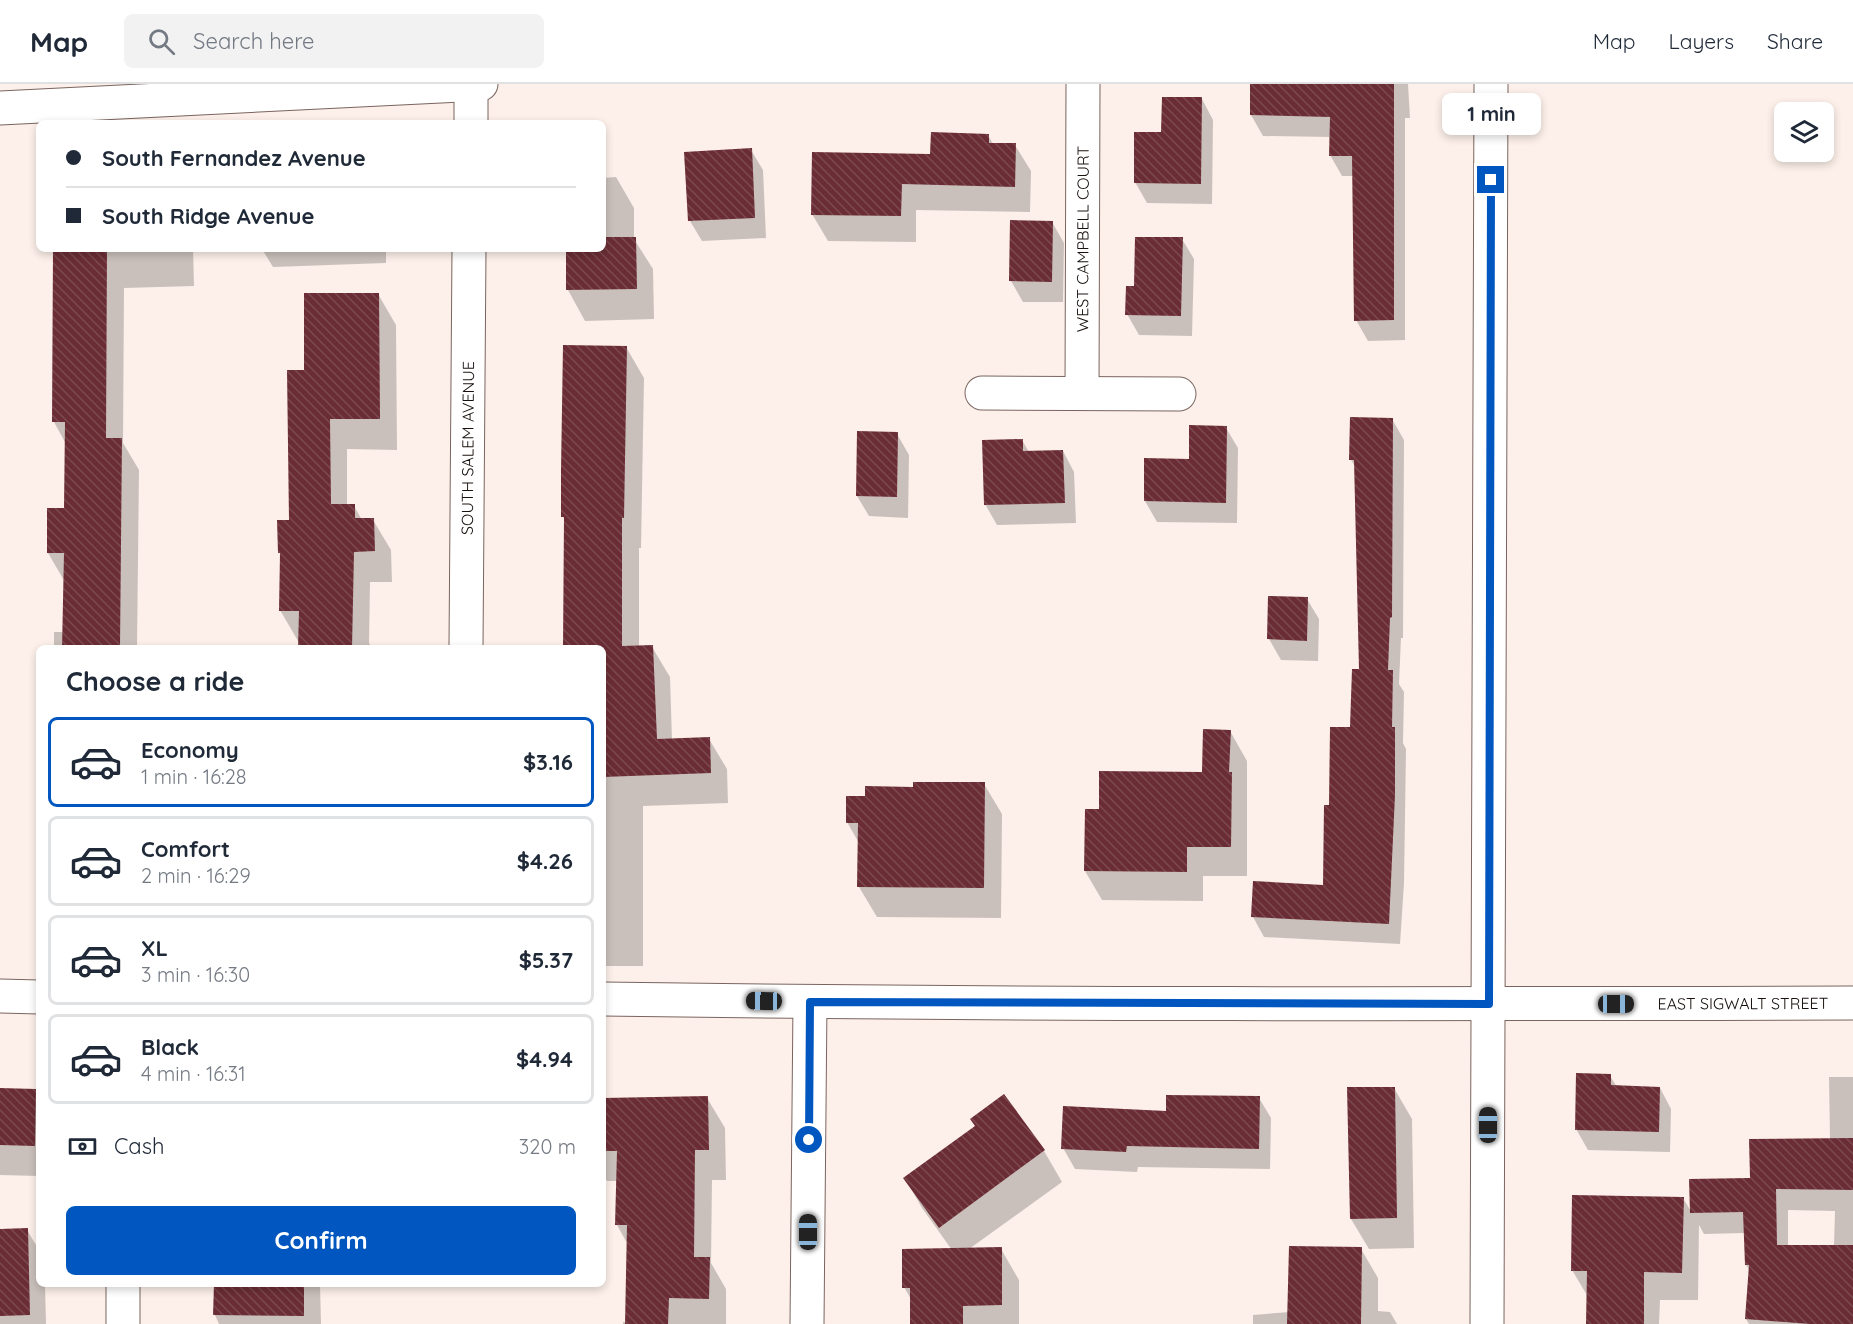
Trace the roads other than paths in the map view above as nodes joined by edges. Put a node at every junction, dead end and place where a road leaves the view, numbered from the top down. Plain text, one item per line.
1 (474, 84) edge
2 (1083, 84) edge
3 (1491, 84) edge
4 (0, 108) edge
5 (471, 120) edge
6 (469, 252) edge
7 (982, 393) dead end
8 (1082, 393) junction
9 (1179, 394) dead end
10 (466, 645) edge
11 (0, 996) edge
12 (36, 997) edge
13 (606, 999) edge
14 (810, 1002) junction
15 (1853, 1003) edge
16 (1489, 1004) junction
17 (123, 1287) edge
18 (123, 1324) edge
19 (807, 1324) edge
20 (1487, 1324) edge

1 - 4 street
1 - 5 street
2 - 8 street, WEST CAMPBELL COURT
3 - 16 street
6 - 10 street, SOUTH SALEM AVENUE
7 - 8 street
8 - 9 street
11 - 12 street
13 - 14 street, EAST SIGWALT STREET
14 - 16 street, EAST SIGWALT STREET
14 - 19 street
15 - 16 street, EAST SIGWALT STREET
16 - 20 street
17 - 18 street

